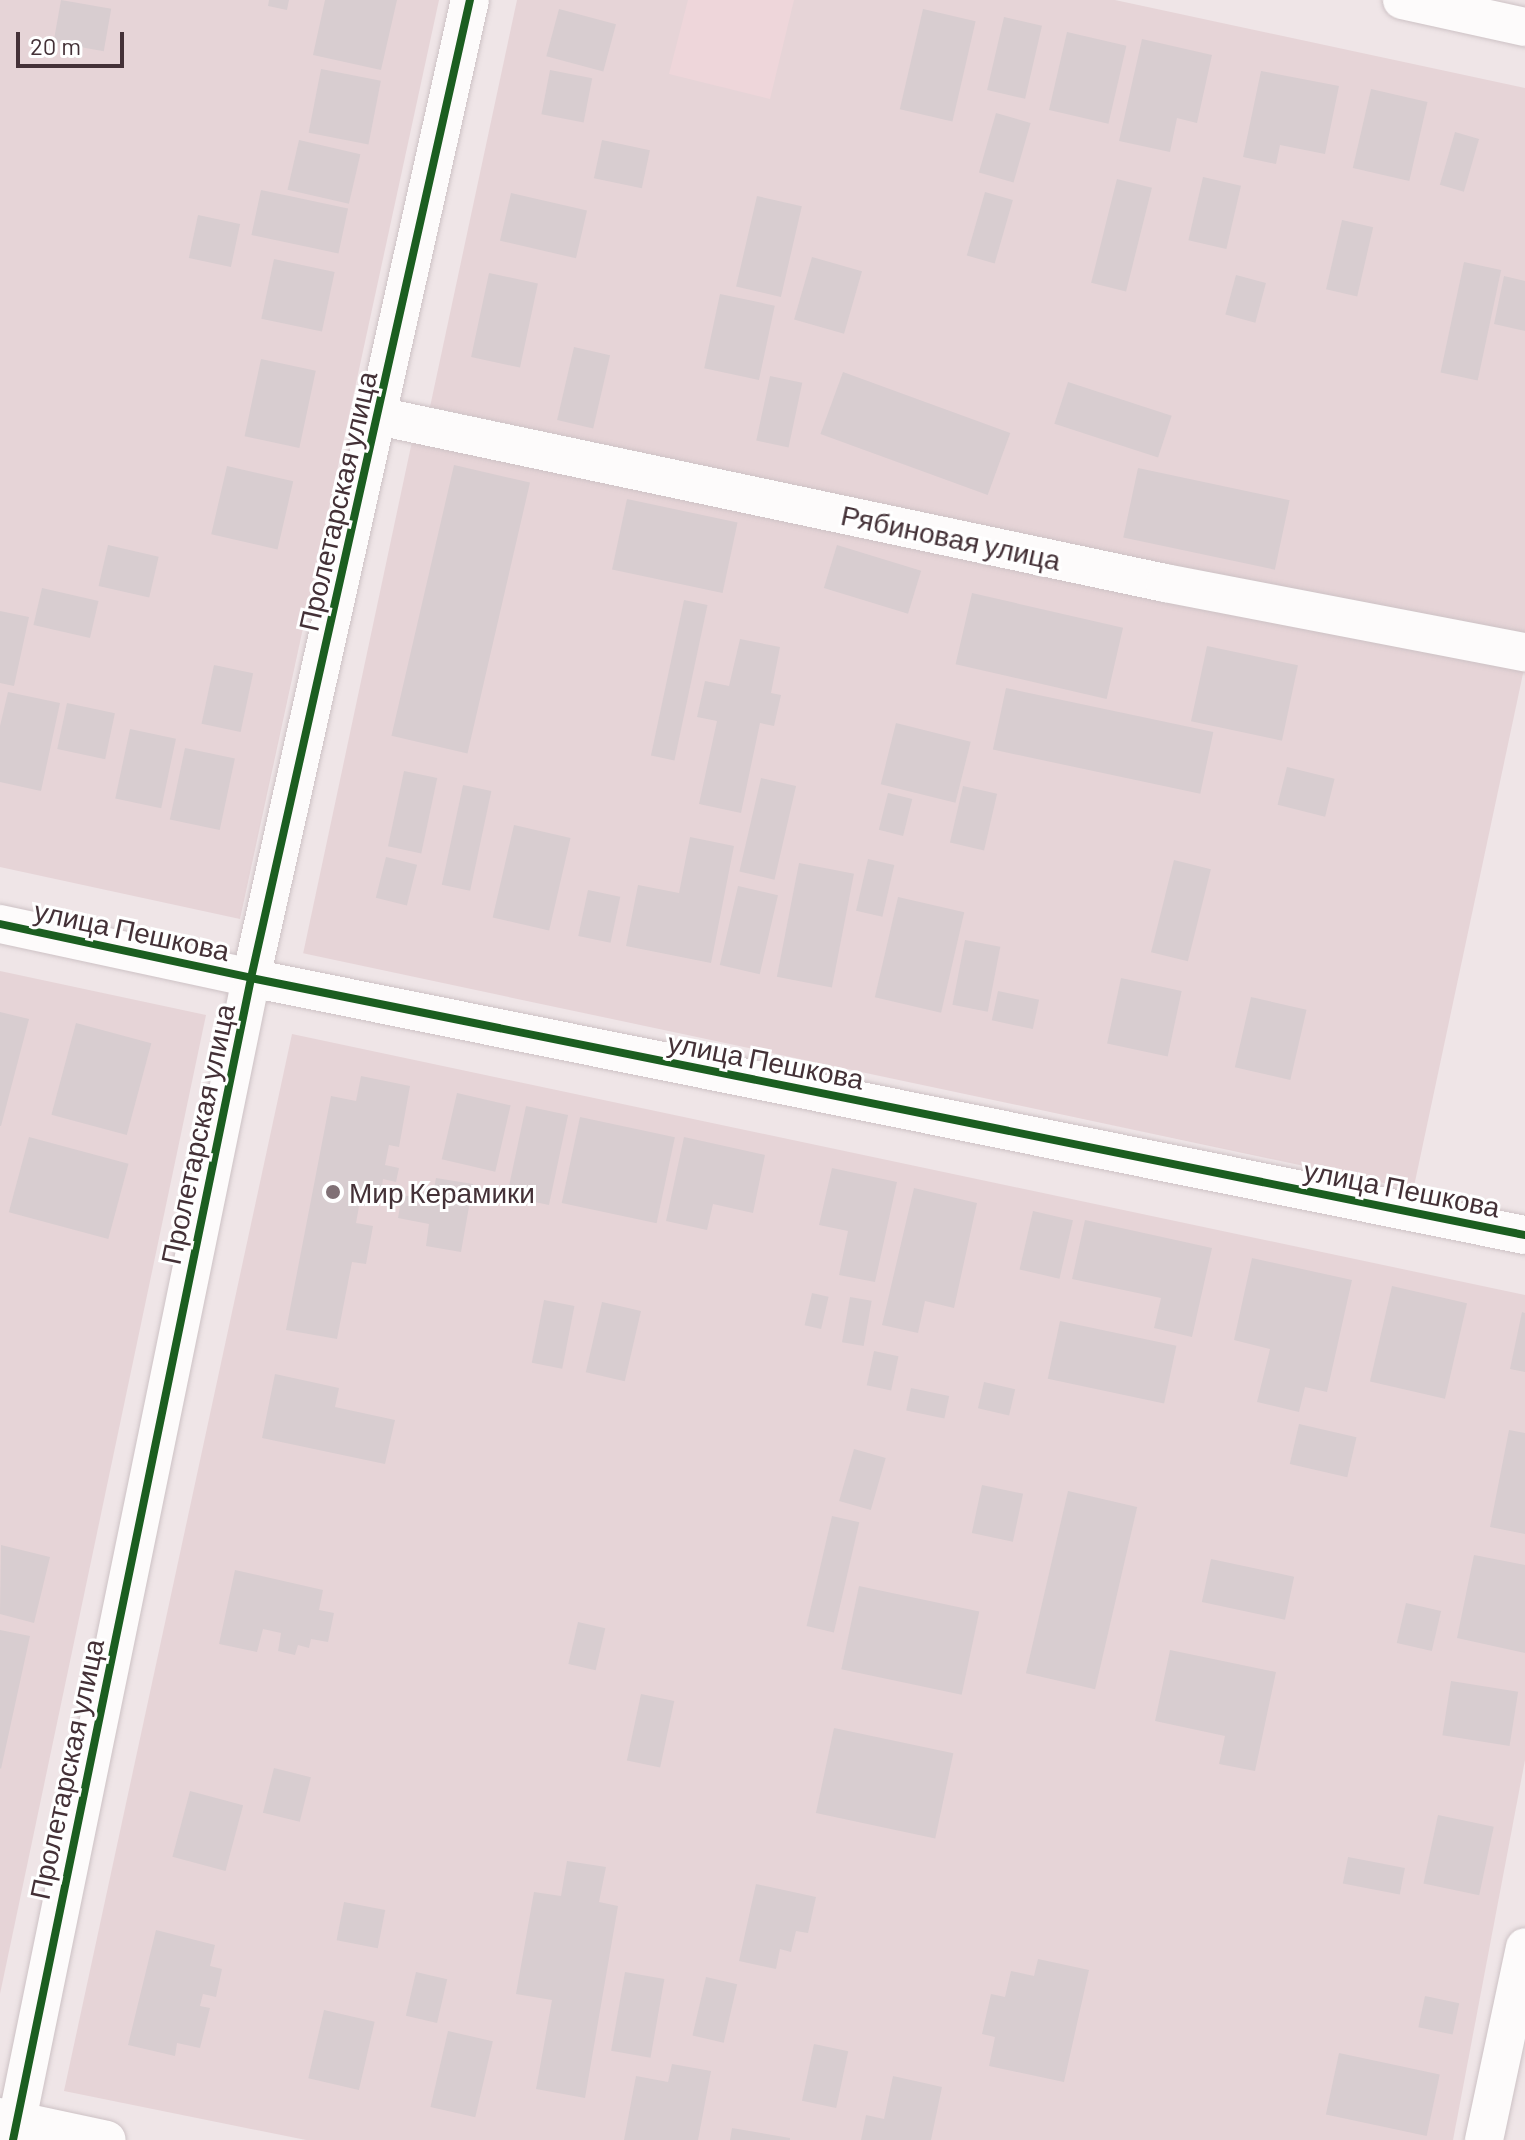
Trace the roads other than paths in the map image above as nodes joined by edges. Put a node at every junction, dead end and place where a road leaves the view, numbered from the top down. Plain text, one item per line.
1 (470, 0) edge
2 (1402, 0) edge
3 (1525, 27) edge
4 (378, 416) junction
5 (1525, 652) edge
6 (0, 924) edge
7 (251, 978) junction
8 (1525, 1235) edge
9 (1525, 1947) edge
10 (10, 2126) edge
11 (107, 2140) edge
12 (1484, 2140) edge

1 - 4 street, Пролетарская улица
2 - 3 street
4 - 5 street, Рябиновая улица
4 - 7 street, Пролетарская улица
6 - 7 street, улица Пешкова
7 - 8 street, улица Пешкова
7 - 10 street, Пролетарская улица
9 - 12 street
10 - 11 street

